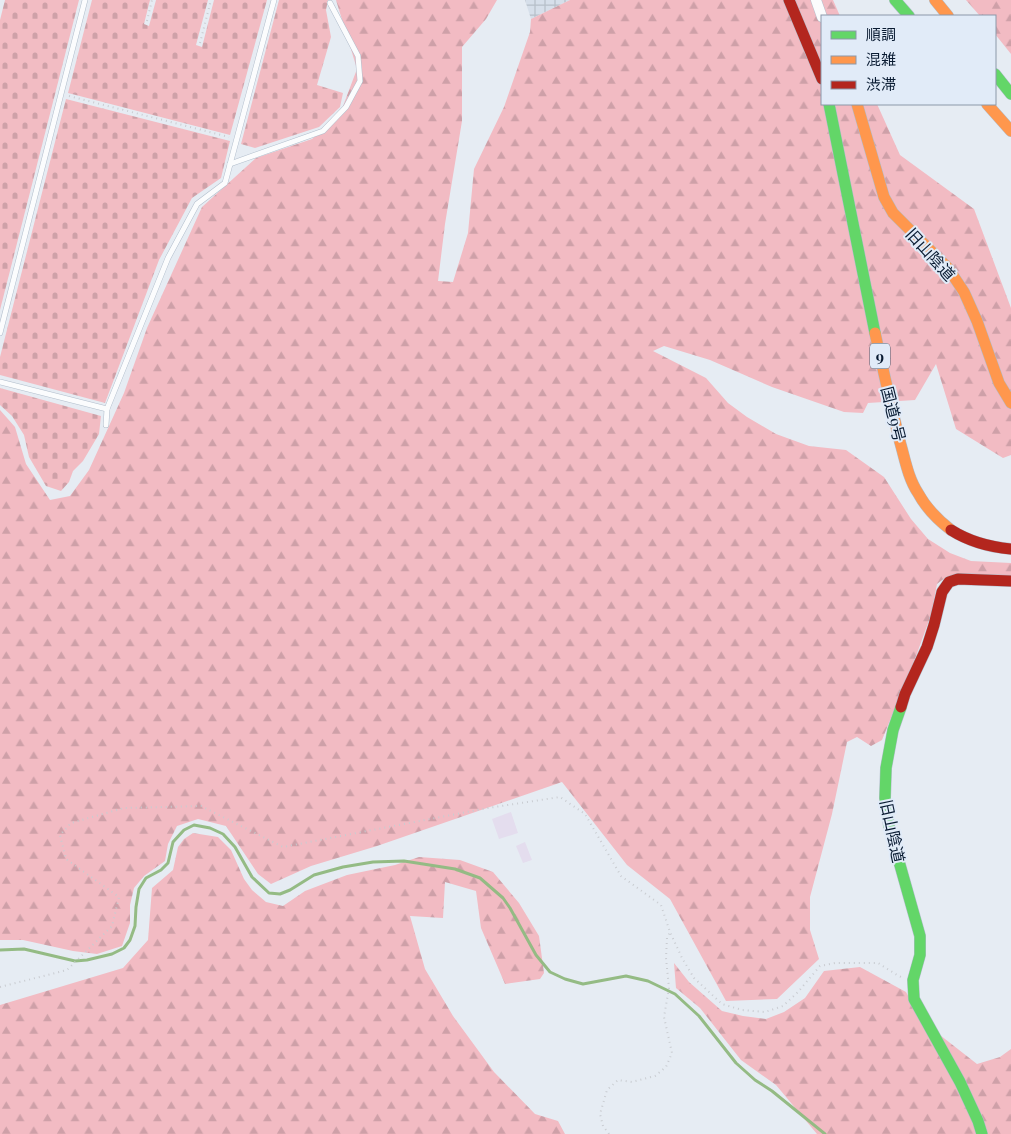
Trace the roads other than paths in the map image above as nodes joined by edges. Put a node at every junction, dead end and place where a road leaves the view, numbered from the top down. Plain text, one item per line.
1 (85, 0) edge
2 (274, 0) edge
3 (789, 0) edge
4 (816, 0) edge
5 (894, 0) edge
6 (935, 0) edge
7 (330, 2) dead end
8 (821, 15) edge
9 (908, 15) edge
10 (947, 15) edge
11 (996, 75) edge
12 (821, 77) edge
13 (1011, 94) edge
14 (829, 105) edge
15 (857, 105) edge
16 (988, 105) edge
17 (1011, 130) edge
18 (230, 164) junction
19 (0, 333) edge
20 (0, 382) edge
21 (1011, 403) edge
22 (107, 409) junction
23 (106, 424) dead end
24 (1011, 549) edge
25 (1011, 581) edge
26 (982, 1134) edge

1 - 19 lane
2 - 18 lane
3 - 12 main road
4 - 8 street
5 - 9 main road
6 - 10 main road
7 - 18 lane
11 - 13 main road
14 - 24 main road, 国道9号 / 9
15 - 21 main road, 旧山陰道
16 - 17 main road
18 - 22 lane
20 - 22 lane
22 - 23 lane
25 - 26 main road, 旧山陰道

